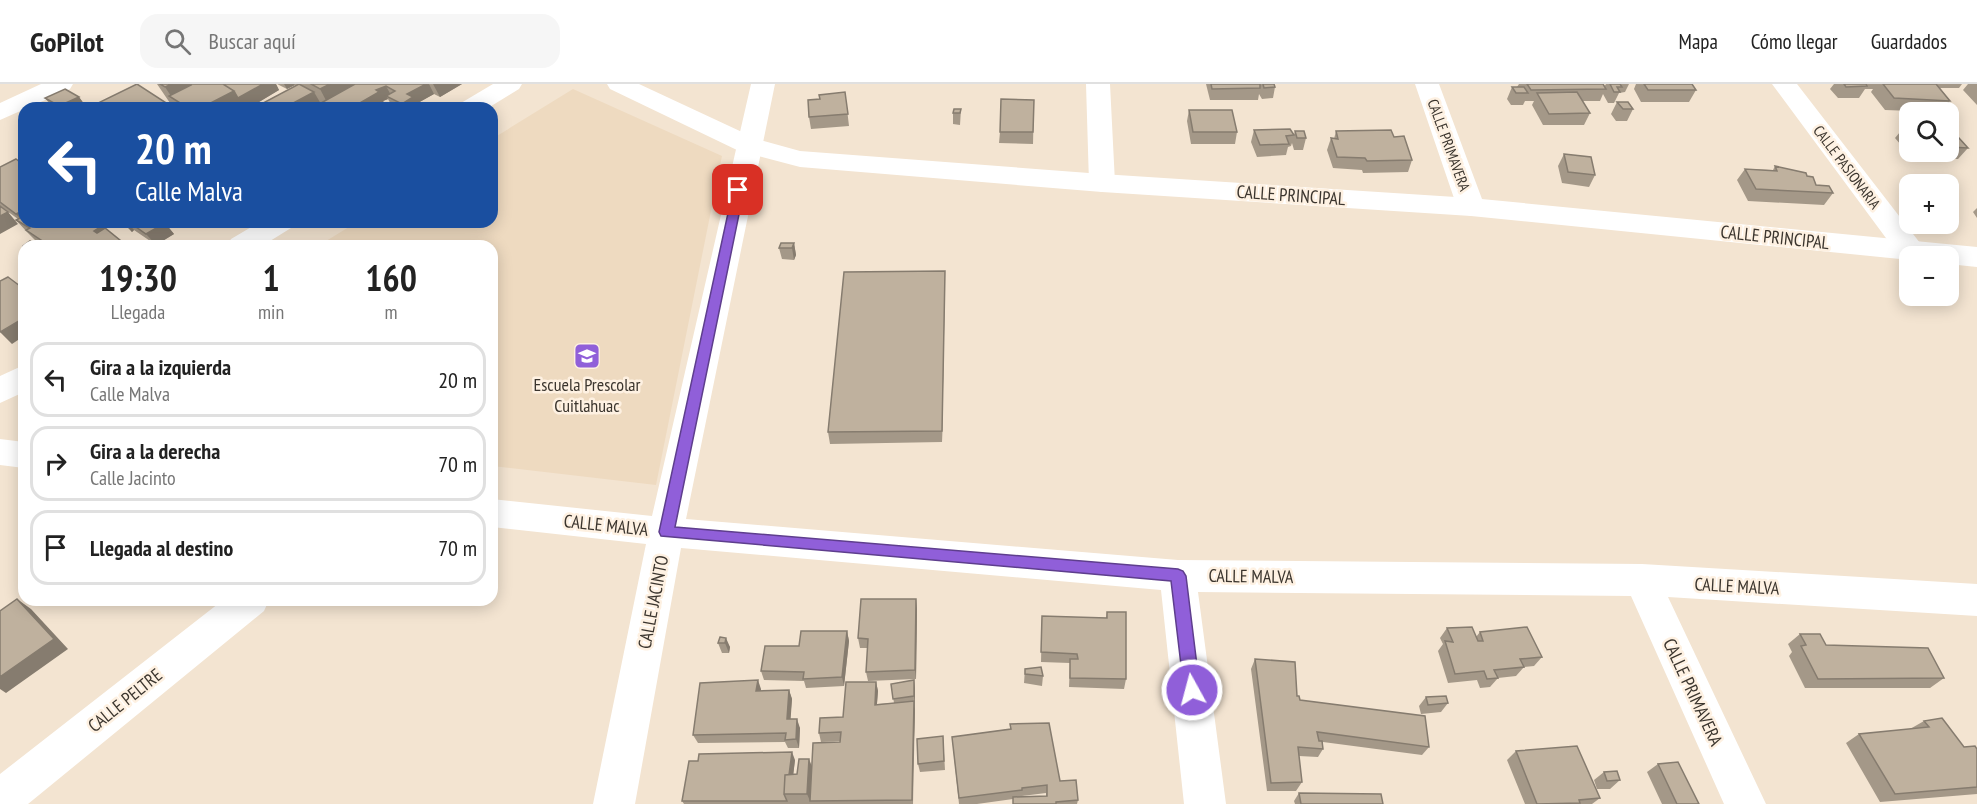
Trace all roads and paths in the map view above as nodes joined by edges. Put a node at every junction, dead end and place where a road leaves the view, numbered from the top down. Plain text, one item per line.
1 (61, 84) edge
2 (510, 84) edge
3 (619, 84) edge
4 (763, 84) edge
5 (1098, 84) edge
6 (1426, 84) edge
7 (1784, 84) edge
8 (22, 102) edge
9 (480, 102) edge
10 (18, 104) edge
11 (0, 112) edge
12 (748, 145) junction
13 (1102, 183) junction
14 (1471, 207) junction
15 (271, 228) edge
16 (251, 240) edge
17 (1907, 246) edge
18 (1899, 249) edge
19 (1959, 255) edge
20 (1977, 257) edge
21 (18, 380) edge
22 (0, 391) edge
23 (0, 452) edge
24 (18, 454) edge
25 (498, 514) edge
26 (666, 532) junction
27 (1178, 576) junction
28 (1642, 580) junction
29 (1977, 600) edge
30 (243, 606) edge
31 (0, 800) edge
32 (614, 804) edge
33 (1205, 804) edge
34 (1744, 804) edge

1 - 8 street
2 - 9 street
3 - 12 street, CALLE PRINCIPAL
4 - 12 street, CALLE JACINTO
5 - 13 street
6 - 14 street, CALLE PRIMAVERA
7 - 17 street, CALLE PASIONARIA
10 - 11 street
12 - 13 street, CALLE PRINCIPAL
12 - 26 street, CALLE JACINTO
13 - 14 street, CALLE PRINCIPAL
14 - 18 street, CALLE PRINCIPAL
15 - 16 street
19 - 20 street, CALLE PRINCIPAL
21 - 22 street
23 - 24 street
25 - 26 street, CALLE MALVA
26 - 27 street, CALLE MALVA
26 - 32 street, CALLE JACINTO
27 - 28 street, CALLE MALVA
27 - 33 street
28 - 29 street, CALLE MALVA
28 - 34 street, CALLE PRIMAVERA
30 - 31 street, CALLE PELTRE

